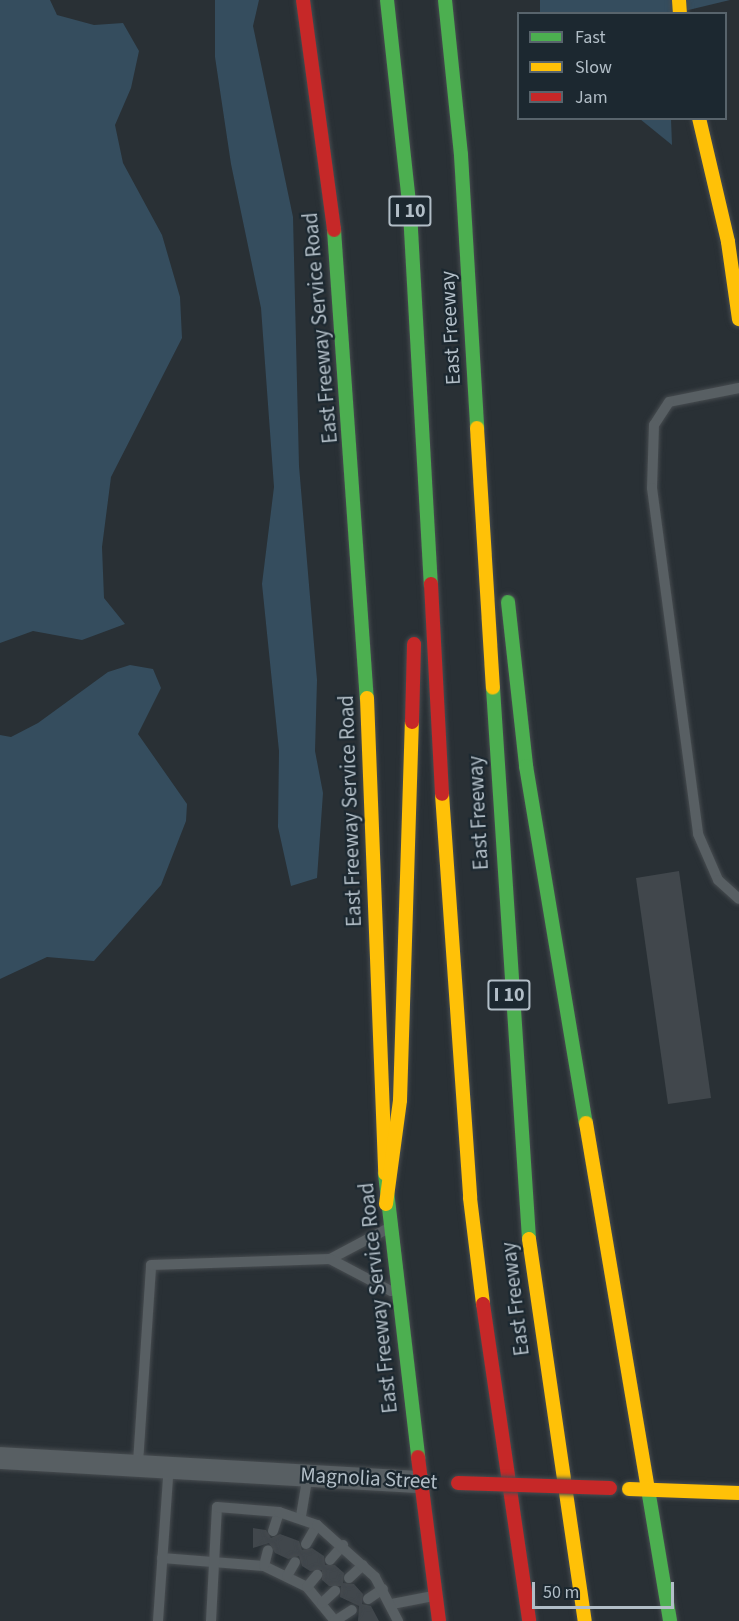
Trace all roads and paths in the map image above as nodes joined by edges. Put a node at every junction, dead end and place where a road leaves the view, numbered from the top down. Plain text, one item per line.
1 (303, 0) edge
2 (387, 0) edge
3 (445, 0) edge
4 (700, 120) edge
5 (733, 241) edge
6 (739, 319) edge
7 (472, 364) junction
8 (739, 388) edge
9 (419, 390) junction
10 (498, 526) dead end
11 (415, 580) dead end
12 (506, 583) dead end
13 (414, 627) dead end
14 (739, 902) edge
15 (386, 1204) junction
16 (389, 1228) junction
17 (330, 1259) junction
18 (397, 1294) junction
19 (0, 1458) edge
20 (138, 1463) junction
21 (169, 1465) junction
22 (308, 1474) junction
23 (419, 1482) junction
24 (648, 1489) junction
25 (739, 1492) edge
26 (279, 1512) junction
27 (301, 1516) junction
28 (317, 1525) junction
29 (273, 1531) dead end
30 (306, 1544) dead end
31 (343, 1545) junction
32 (268, 1550) dead end
33 (162, 1558) junction
34 (214, 1560) junction
35 (330, 1560) dead end
36 (295, 1562) dead end
37 (363, 1565) junction
38 (264, 1566) junction
39 (317, 1575) dead end
40 (286, 1576) junction
41 (349, 1578) dead end
42 (306, 1587) junction
43 (383, 1589) junction
44 (335, 1591) dead end
45 (434, 1596) junction
46 (368, 1599) dead end
47 (322, 1603) junction
48 (392, 1604) junction
49 (352, 1610) dead end
50 (158, 1621) edge
51 (211, 1621) edge
52 (398, 1621) edge
53 (439, 1621) edge
54 (529, 1621) edge
55 (585, 1621) edge
56 (670, 1621) edge

1 - 15 main road, East Freeway Service Road
2 - 9 main road, East Freeway / I 10
3 - 7 main road, East Freeway / I 10
4 - 5 main road
5 - 6 main road
7 - 10 main road
7 - 55 main road, East Freeway / I 10
8 - 14 lane
9 - 11 main road
9 - 54 main road, East Freeway / I 10
12 - 24 main road
13 - 15 main road
15 - 16 main road, East Freeway Service Road
16 - 17 lane
16 - 18 main road, East Freeway Service Road
17 - 18 lane
17 - 20 lane
18 - 23 main road, East Freeway Service Road
19 - 20 street, Magnolia Street
20 - 21 street, Magnolia Street
21 - 22 street, Magnolia Street
21 - 33 lane
22 - 23 street, Magnolia Street
22 - 27 lane
23 - 24 main road, Magnolia Street, bridge
23 - 45 main road, East Freeway Service Road
24 - 25 main road, Magnolia Street
24 - 56 main road
26 - 27 lane
26 - 29 lane
26 - 34 lane
27 - 28 lane
28 - 30 lane
28 - 31 lane
31 - 35 lane
31 - 37 lane
32 - 38 lane
33 - 34 lane
33 - 50 lane
34 - 38 lane
34 - 51 lane
36 - 40 lane
37 - 41 lane
37 - 43 lane
38 - 40 lane
39 - 42 lane
40 - 42 lane
42 - 47 lane
43 - 46 lane
43 - 48 lane
44 - 47 lane
45 - 48 lane
45 - 53 main road, East Freeway Service Road
47 - 49 lane
48 - 52 lane

